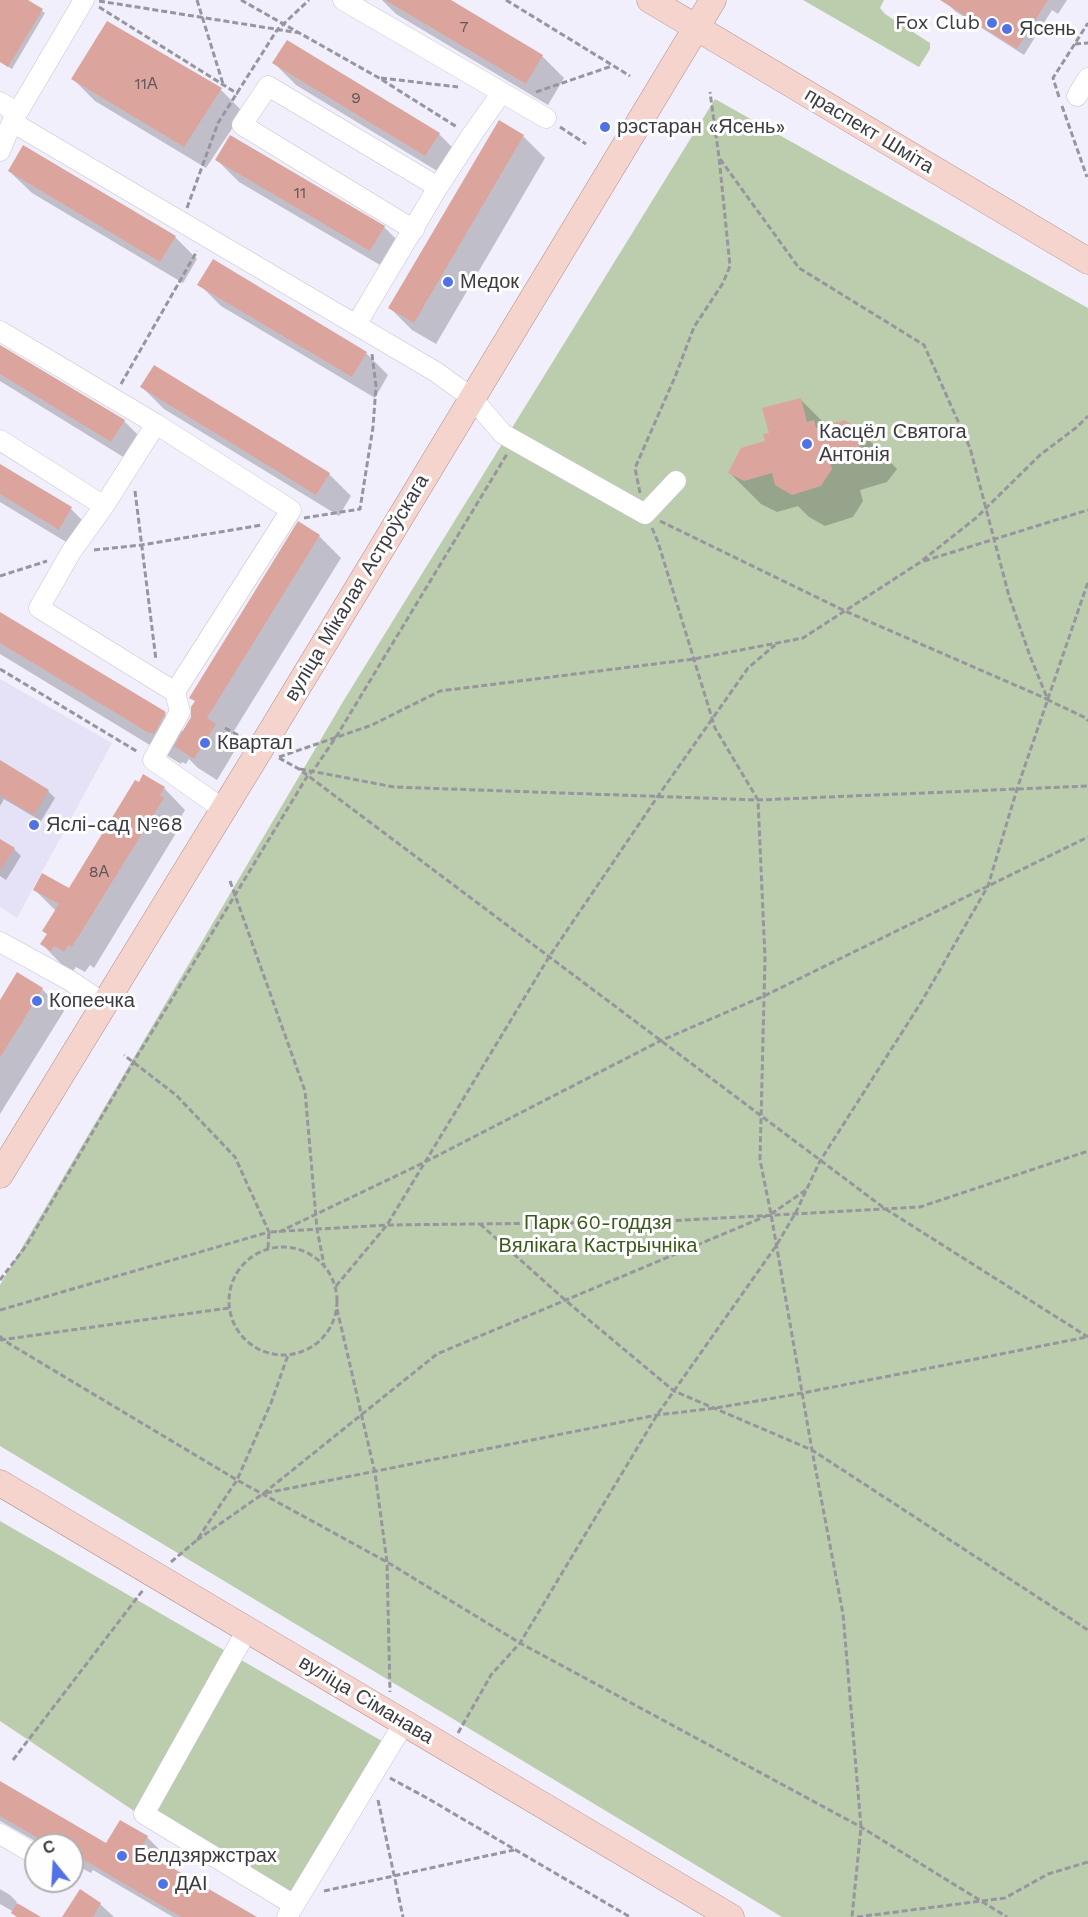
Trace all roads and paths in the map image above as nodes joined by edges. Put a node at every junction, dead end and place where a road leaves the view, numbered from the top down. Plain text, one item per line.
1 (94, 0) edge
2 (197, 0) edge
3 (241, 0) edge
4 (343, 0) edge
5 (506, 0) edge
6 (650, 0) edge
7 (713, 0) edge
8 (90, 3) edge
9 (203, 18) junction
10 (696, 28) junction
11 (304, 34) junction
12 (1088, 43) edge
13 (1075, 44) dead end
14 (612, 66) junction
15 (630, 76) dead end
16 (379, 78) junction
17 (1088, 78) edge
18 (223, 85) junction
19 (469, 88) dead end
20 (710, 93) dead end
21 (508, 96) junction
22 (1077, 96) dead end
23 (0, 102) edge
24 (255, 105) junction
25 (14, 117) junction
26 (546, 118) joint
27 (471, 135) junction
28 (586, 144) dead end
29 (0, 151) edge
30 (719, 157) junction
31 (438, 187) junction
32 (414, 230) junction
33 (206, 237) junction
34 (1088, 261) edge
35 (356, 325) junction
36 (0, 331) edge
37 (371, 346) dead end
38 (472, 398) junction
39 (113, 399) junction
40 (1088, 416) edge
41 (156, 424) junction
42 (0, 440) edge
43 (514, 442) junction
44 (131, 463) junction
45 (676, 481) dead end
46 (104, 506) junction
47 (986, 508) junction
48 (1088, 510) edge
49 (645, 514) junction
50 (284, 521) junction
51 (994, 539) junction
52 (141, 545) junction
53 (71, 552) junction
54 (919, 563) junction
55 (0, 576) edge
56 (1088, 582) edge
57 (844, 611) junction
58 (776, 643) junction
59 (694, 659) junction
60 (0, 669) edge
61 (167, 687) junction
62 (1048, 700) junction
63 (1087, 719) edge
64 (713, 720) junction
65 (225, 728) dead end
66 (336, 737) junction
67 (252, 742) dead end
68 (153, 760) junction
69 (299, 768) junction
70 (313, 771) junction
71 (308, 776) junction
72 (1088, 786) edge
73 (1017, 789) junction
74 (658, 796) junction
75 (758, 800) junction
76 (223, 809) junction
77 (1088, 837) edge
78 (230, 880) dead end
79 (988, 886) junction
80 (235, 895) junction
81 (2, 948) edge
82 (549, 957) junction
83 (764, 996) junction
84 (105, 1004) junction
85 (660, 1041) junction
86 (124, 1055) dead end
87 (134, 1063) junction
88 (761, 1117) junction
89 (1088, 1151) edge
90 (820, 1161) junction
91 (425, 1162) junction
92 (0, 1175) edge
93 (807, 1190) junction
94 (884, 1208) junction
95 (796, 1212) junction
96 (316, 1214) junction
97 (771, 1214) junction
98 (478, 1223) junction
99 (387, 1225) junction
100 (317, 1229) junction
101 (269, 1232) junction
102 (279, 1232) junction
103 (776, 1246) junction
104 (268, 1248) junction
105 (324, 1265) junction
106 (0, 1280) edge
107 (336, 1286) junction
108 (565, 1300) junction
109 (229, 1308) junction
110 (0, 1310) edge
111 (337, 1310) junction
112 (1088, 1337) edge
113 (1, 1339) edge
114 (674, 1391) junction
115 (803, 1393) junction
116 (716, 1408) junction
117 (657, 1415) junction
118 (361, 1417) junction
119 (812, 1450) junction
120 (375, 1473) junction
121 (0, 1483) edge
122 (264, 1493) junction
123 (197, 1540) dead end
124 (387, 1562) junction
125 (248, 1630) junction
126 (1088, 1630) edge
127 (520, 1643) junction
128 (397, 1719) junction
129 (448, 1750) junction
130 (374, 1772) junction
131 (861, 1827) junction
132 (0, 1834) edge
133 (24, 1848) edge
134 (515, 1850) junction
135 (1088, 1862) edge
136 (394, 1877) junction
137 (982, 1901) junction
138 (293, 1906) edge
139 (403, 1917) edge
140 (630, 1917) edge
141 (731, 1917) edge
142 (852, 1917) edge
143 (857, 1917) edge
144 (1007, 1917) edge

1 - 9 path
2 - 9 path
3 - 11 path
4 - 21 lane
5 - 14 path
6 - 10 main road, праспект Шміта
7 - 10 main road, вуліца Мікалая Астроўскага
8 - 18 path
8 - 25 lane
9 - 11 path
9 - 18 path
10 - 34 main road, праспект Шміта
10 - 38 main road, вуліца Мікалая Астроўскага
11 - 16 path
12 - 13 path
14 - 15 path
14 - 21 path
16 - 19 path
16 - 27 path
17 - 22 lane
18 - 24 path
20 - 30 path
21 - 26 lane
21 - 27 lane
23 - 25 lane
24 - 31 lane
24 - 32 lane
25 - 29 lane
25 - 33 lane
26 - 28 path
27 - 31 lane
30 - 47 path
30 - 49 path
31 - 32 lane
32 - 35 lane
33 - 35 lane
33 - 39 path
35 - 38 lane
36 - 39 lane
37 - 50 path
38 - 43 lane
38 - 76 main road, вуліца Мікалая Астроўскага
39 - 41 lane
40 - 47 path
41 - 44 lane
41 - 50 lane
42 - 46 lane
43 - 49 lane
43 - 66 path
44 - 46 lane
44 - 52 path
45 - 49 lane
46 - 53 lane
47 - 51 path
47 - 54 path
48 - 51 path
49 - 57 path
49 - 59 path
50 - 52 path
50 - 61 lane
51 - 54 path
51 - 62 path
52 - 53 path
52 - 61 path
53 - 55 path
53 - 61 lane
54 - 57 path
56 - 62 path
57 - 58 path
57 - 62 path
58 - 59 path
58 - 64 path
59 - 64 path
59 - 66 path
60 - 68 path
61 - 68 lane
62 - 63 path
62 - 73 path
64 - 74 path
64 - 75 path
65 - 67 path
66 - 69 path
66 - 70 path
68 - 76 lane
69 - 70 path
69 - 71 path
70 - 71 path
70 - 74 path
71 - 80 path
71 - 82 path
72 - 73 path
73 - 75 path
73 - 79 path
74 - 75 path
74 - 82 path
75 - 83 path
76 - 84 main road, вуліца Мікалая Астроўскага
77 - 79 path
78 - 80 path
79 - 83 path
79 - 90 path
80 - 87 path
80 - 96 path
81 - 84 lane
82 - 85 path
82 - 91 path
83 - 85 path
83 - 88 path
84 - 92 main road, вуліца Мікалая Астроўскага
85 - 88 path
85 - 91 path
86 - 87 path
87 - 101 path
87 - 106 path
88 - 90 path
88 - 97 path
89 - 94 path
90 - 93 path
90 - 94 path
91 - 96 path
91 - 99 path
93 - 95 path
93 - 97 path
94 - 95 path
94 - 112 path
95 - 97 path
95 - 103 path
96 - 100 path
96 - 102 path
97 - 98 path
97 - 103 path
97 - 108 path
98 - 99 path
98 - 108 path
99 - 100 path
99 - 107 path
100 - 102 path
100 - 105 path
101 - 102 path
101 - 104 path
101 - 110 path
103 - 114 path
103 - 115 path
104 - 105 path
104 - 109 path
105 - 107 path
107 - 111 path
108 - 114 path
108 - 118 path
109 - 111 path
109 - 113 path
111 - 118 path
112 - 115 path
113 - 122 path
114 - 116 path
114 - 117 path
115 - 116 path
115 - 119 path
116 - 117 path
116 - 119 path
117 - 120 path
117 - 127 path
118 - 120 path
118 - 122 path
119 - 126 path
119 - 131 path
120 - 122 path
120 - 124 path
121 - 125 main road, вуліца Сіманава
122 - 123 path
122 - 124 path
124 - 127 path
124 - 128 path
125 - 128 main road, вуліца Сіманава
125 - 138 lane
127 - 129 path
127 - 131 path
128 - 129 main road, вуліца Сіманава
128 - 130 lane
129 - 141 main road, вуліца Сіманава
130 - 134 path
130 - 136 path
130 - 138 lane
131 - 137 path
131 - 142 path
132 - 133 lane
134 - 136 path
134 - 140 path
135 - 137 path
136 - 138 path
136 - 139 path
137 - 143 path
137 - 144 path

